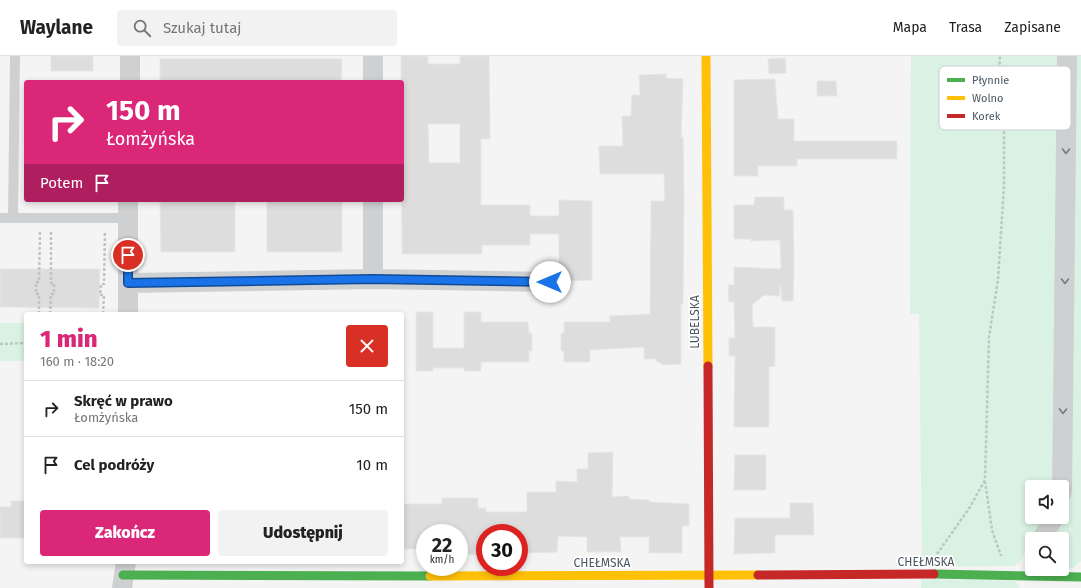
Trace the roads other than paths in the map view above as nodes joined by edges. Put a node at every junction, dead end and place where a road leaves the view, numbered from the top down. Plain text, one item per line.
1 (15, 56) edge
2 (130, 56) edge
3 (372, 56) edge
4 (706, 56) edge
5 (1067, 56) edge
6 (1067, 66) edge
7 (130, 80) edge
8 (373, 80) edge
9 (1066, 130) edge
10 (373, 202) edge
11 (128, 209) edge
12 (0, 218) edge
13 (13, 218) junction
14 (372, 279) junction
15 (550, 282) dead end
16 (128, 283) junction
17 (128, 312) edge
18 (1062, 480) edge
19 (124, 575) edge
20 (709, 575) junction
21 (1035, 577) edge
22 (1081, 577) edge
23 (709, 588) edge

1 - 13 lane
2 - 7 street
3 - 8 street
4 - 20 street, LUBELSKA
5 -> 6 street
9 -> 18 street
10 - 14 street
11 - 13 lane
11 - 16 street
12 - 13 lane
14 - 15 street
14 - 16 street
16 - 17 street
19 - 20 street, CHEŁMSKA
20 - 21 street, CHEŁMSKA
20 - 23 street, LUBELSKA
21 - 22 street, CHEŁMSKA

